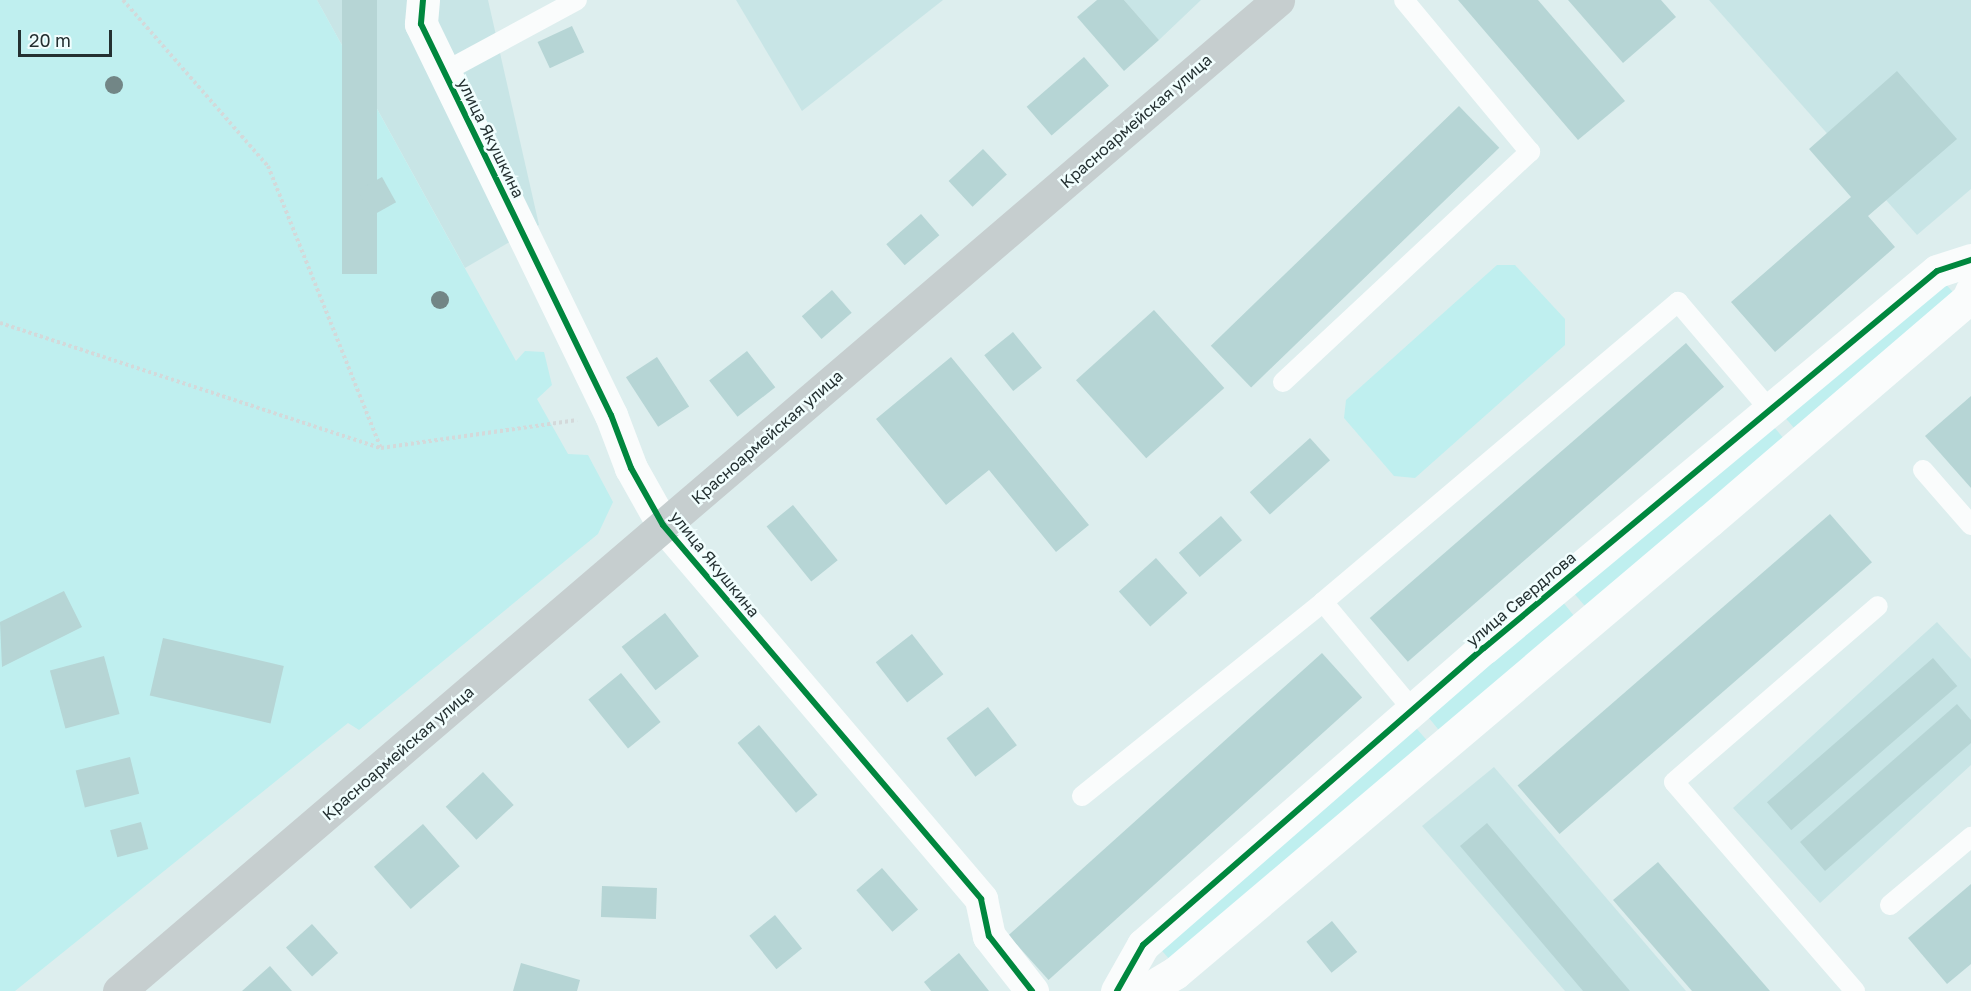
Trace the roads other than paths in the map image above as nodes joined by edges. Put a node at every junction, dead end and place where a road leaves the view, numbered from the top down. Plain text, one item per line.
1 (577, 0) edge
2 (1278, 0) edge
3 (1404, 0) edge
4 (417, 8) edge
5 (444, 72) junction
6 (1971, 260) edge
7 (1971, 292) edge
8 (1283, 382) dead end
9 (1769, 409) junction
10 (1800, 442) junction
11 (1923, 470) dead end
12 (663, 525) junction
13 (1971, 525) edge
14 (1559, 585) junction
15 (1323, 602) junction
16 (1878, 606) dead end
17 (1590, 622) junction
18 (1413, 710) junction
19 (1444, 746) junction
20 (1082, 796) dead end
21 (1971, 837) edge
22 (1890, 905) dead end
23 (119, 991) edge
24 (1032, 991) edge
25 (1117, 991) edge
26 (1145, 991) edge
27 (1855, 991) edge

1 - 5 lane
2 - 12 main road, Красноармейская улица
3 - 8 lane
4 - 5 street, улица Якушкина
5 - 12 street, улица Якушкина
6 - 9 street, улица Свердлова
7 - 10 street
9 - 10 street
9 - 14 street, улица Свердлова
9 - 15 lane
10 - 17 street
11 - 13 lane
12 - 23 main road, Красноармейская улица
12 - 24 street, улица Якушкина
14 - 17 street, улица Свердлова
14 - 18 street, улица Свердлова
15 - 18 lane
15 - 20 lane
16 - 27 lane
17 - 19 street
18 - 19 street
18 - 25 street, улица Свердлова
19 - 26 street
21 - 22 lane

